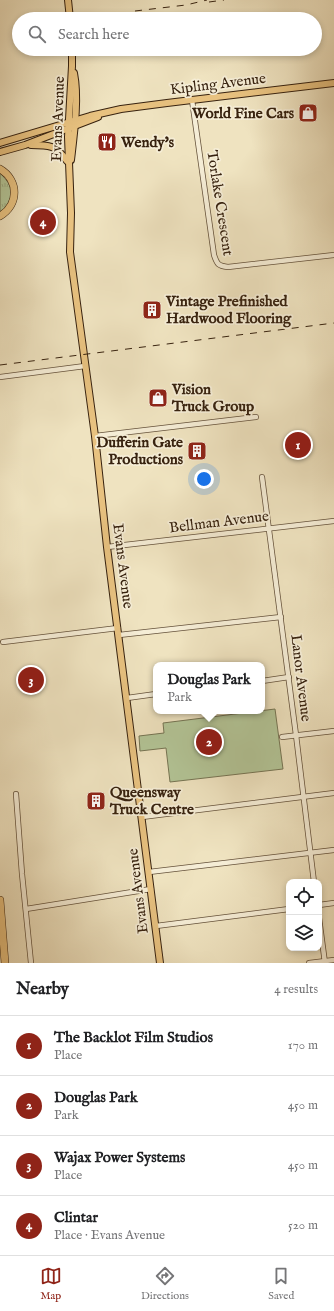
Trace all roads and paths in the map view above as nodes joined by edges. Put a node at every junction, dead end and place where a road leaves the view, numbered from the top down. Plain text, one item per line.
1 (68, 0) edge
2 (69, 12) edge
3 (72, 56) edge
4 (72, 66) junction
5 (334, 83) edge
6 (192, 100) junction
7 (75, 106) junction
8 (106, 113) junction
9 (90, 116) junction
10 (71, 125) junction
11 (0, 144) edge
12 (25, 145) junction
13 (0, 152) edge
14 (68, 161) junction
15 (0, 169) edge
16 (70, 172) junction
17 (0, 216) edge
18 (334, 255) edge
19 (85, 366) junction
20 (0, 377) edge
21 (256, 417) dead end
22 (95, 436) junction
23 (262, 477) dead end
24 (334, 521) edge
25 (269, 528) junction
26 (107, 547) junction
27 (281, 617) junction
28 (118, 628) junction
29 (119, 635) junction
30 (3, 642) dead end
31 (289, 677) junction
32 (265, 681) edge
33 (153, 694) edge
34 (127, 698) junction
35 (334, 730) edge
36 (296, 735) junction
37 (282, 737) dead end
38 (334, 793) edge
39 (16, 794) dead end
40 (304, 797) junction
41 (142, 817) junction
42 (334, 850) edge
43 (310, 852) junction
44 (149, 872) junction
45 (314, 879) edge
46 (151, 889) junction
47 (0, 900) edge
48 (334, 903) edge
49 (322, 905) edge
50 (26, 909) junction
51 (286, 909) edge
52 (156, 926) junction
53 (322, 940) edge
54 (334, 960) edge
55 (325, 962) edge
56 (5, 963) edge
57 (31, 963) edge
58 (160, 963) edge
59 (309, 963) edge

1 - 2 main road
3 - 4 main road, Evans Avenue
4 - 7 main road, Evans Avenue
4 - 10 main road, Evans Avenue
5 - 6 main road, Kipling Avenue
6 - 8 main road, Kipling Avenue
6 - 18 street, Torlake Crescent
7 - 9 main road
7 - 10 main road, Evans Avenue
8 - 9 main road, Kipling Avenue
8 - 10 main road, Kipling Avenue
9 - 10 main road, Kipling Avenue
10 - 11 main road, Kipling Avenue
10 - 12 main road, Kipling Avenue
10 - 14 main road, Evans Avenue
10 - 16 main road, Evans Avenue
12 - 13 main road, Kipling Avenue
12 - 14 main road
14 - 16 main road, Evans Avenue
15 - 17 highway
16 - 19 main road, Evans Avenue
19 - 20 street
19 - 22 main road, Evans Avenue
21 - 22 street
22 - 26 main road, Evans Avenue
23 - 25 street, Lanor Avenue
24 - 25 street, Bellman Avenue
25 - 26 street, Bellman Avenue
25 - 27 street, Lanor Avenue
26 - 28 main road, Evans Avenue
27 - 29 street
27 - 31 street, Lanor Avenue
28 - 29 main road, Evans Avenue
28 - 30 street
29 - 34 main road, Evans Avenue
31 - 32 street
31 - 36 street, Lanor Avenue
33 - 34 street
34 - 41 main road, Evans Avenue
35 - 36 street
36 - 37 street
36 - 40 street, Lanor Avenue
38 - 40 street
39 - 50 street
40 - 41 street
40 - 43 street, Lanor Avenue
41 - 44 main road, Evans Avenue
42 - 43 street
43 - 44 street
43 - 45 street, Lanor Avenue
44 - 46 main road, Evans Avenue
46 - 50 street
46 - 52 main road, Evans Avenue
47 - 56 highway
48 - 49 street
50 - 57 street
51 - 52 street
52 - 58 main road, Evans Avenue
53 - 55 street
54 - 55 street
55 - 59 street

